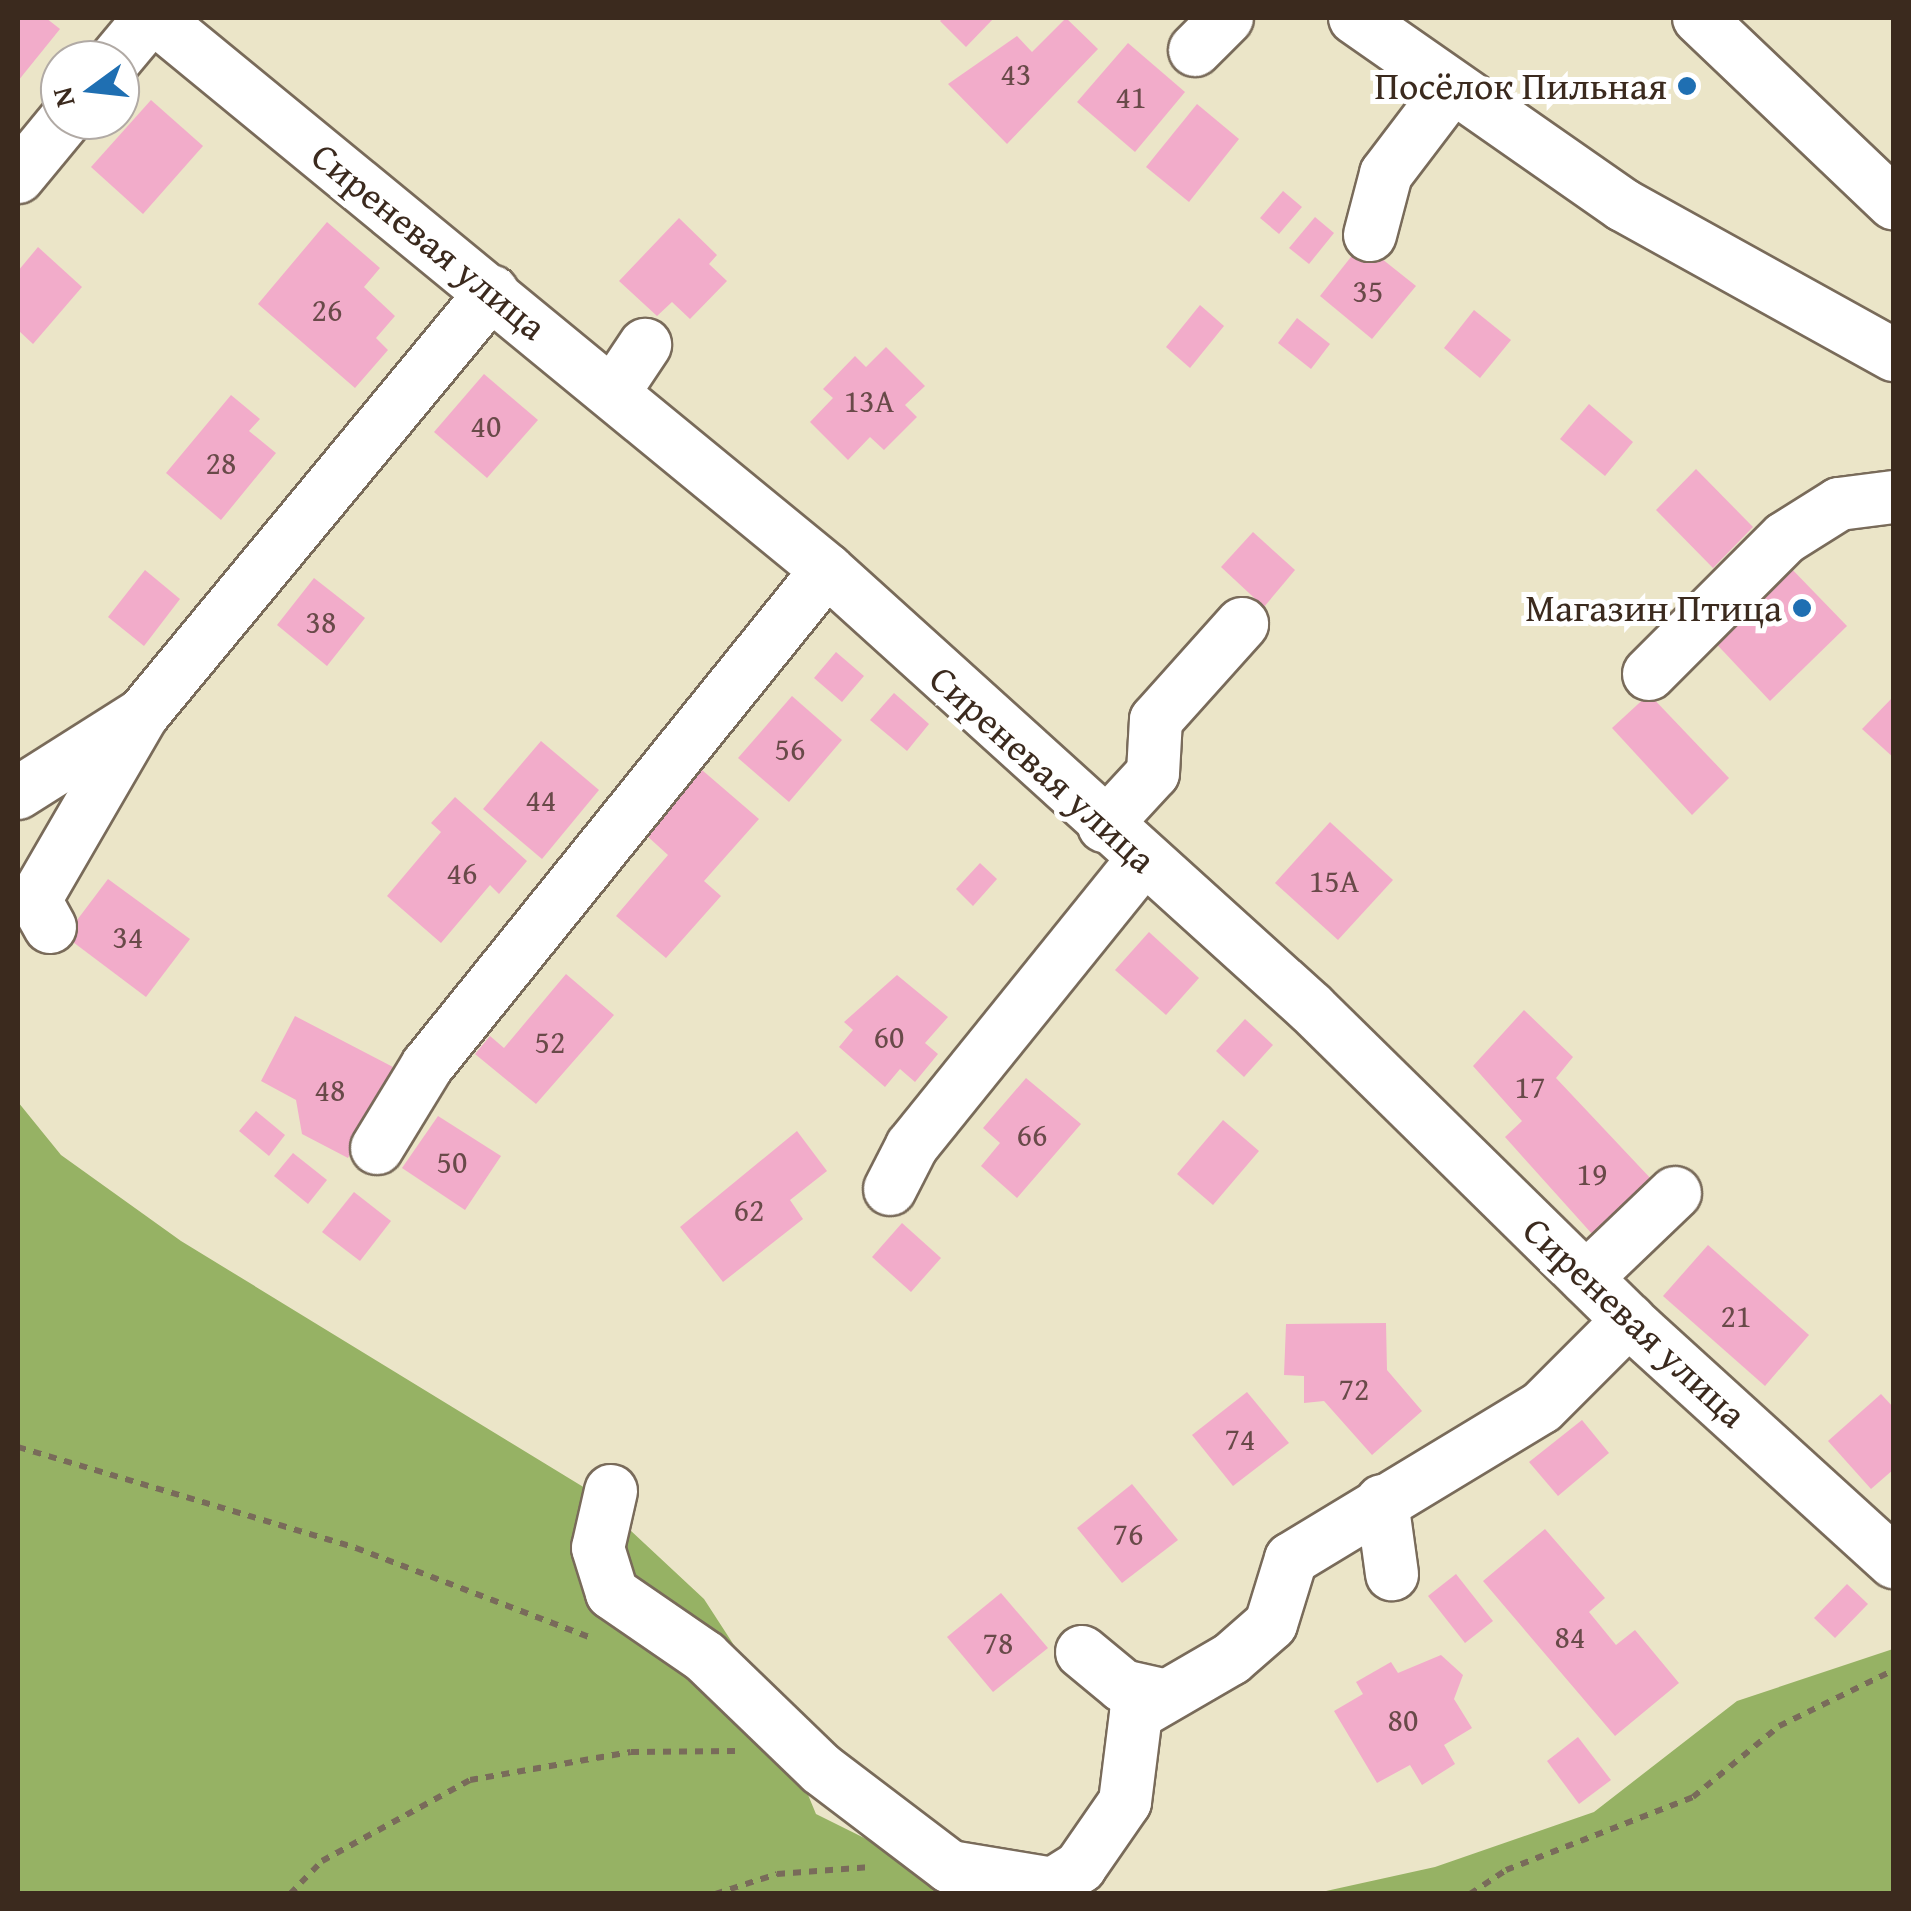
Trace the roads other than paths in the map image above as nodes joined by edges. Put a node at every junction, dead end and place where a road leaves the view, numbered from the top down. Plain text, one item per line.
1 (153, 18) edge
2 (1355, 18) edge
3 (1699, 18) edge
4 (133, 40) edge
5 (1452, 87) junction
6 (49, 140) edge
7 (18, 177) edge
8 (1894, 204) edge
9 (1370, 235) dead end
10 (492, 292) junction
11 (645, 346) dead end
12 (1894, 354) edge
13 (613, 393) junction
14 (1894, 462) edge
15 (1894, 485) edge
16 (1894, 497) edge
17 (827, 570) junction
18 (1242, 624) dead end
19 (1649, 674) dead end
20 (143, 714) junction
21 (18, 794) edge
22 (1104, 826) junction
23 (1142, 861) junction
24 (50, 928) dead end
25 (377, 1148) dead end
26 (894, 1165) dead end
27 (1675, 1194) dead end
28 (1586, 1278) junction
29 (1629, 1320) junction
30 (612, 1491) dead end
31 (1382, 1501) junction
32 (1894, 1562) edge
33 (1392, 1574) dead end
34 (1082, 1652) dead end
35 (1163, 1694) junction

1 - 4 street
1 - 10 street, Сиреневая улица
2 - 5 street
3 - 8 street
5 - 9 street
5 - 12 street
6 - 7 street
10 - 13 street, Сиреневая улица
10 - 20 street
11 - 13 street
13 - 17 street, Сиреневая улица
14 - 15 street
16 - 19 street
17 - 22 street, Сиреневая улица
17 - 25 street
18 - 22 street
20 - 21 street
20 - 24 street
22 - 23 street, Сиреневая улица
23 - 26 street
23 - 28 street, Сиреневая улица
27 - 28 street
28 - 29 street, Сиреневая улица
29 - 31 street
29 - 32 street, Сиреневая улица
30 - 35 street
31 - 33 street
31 - 35 street
34 - 35 street

